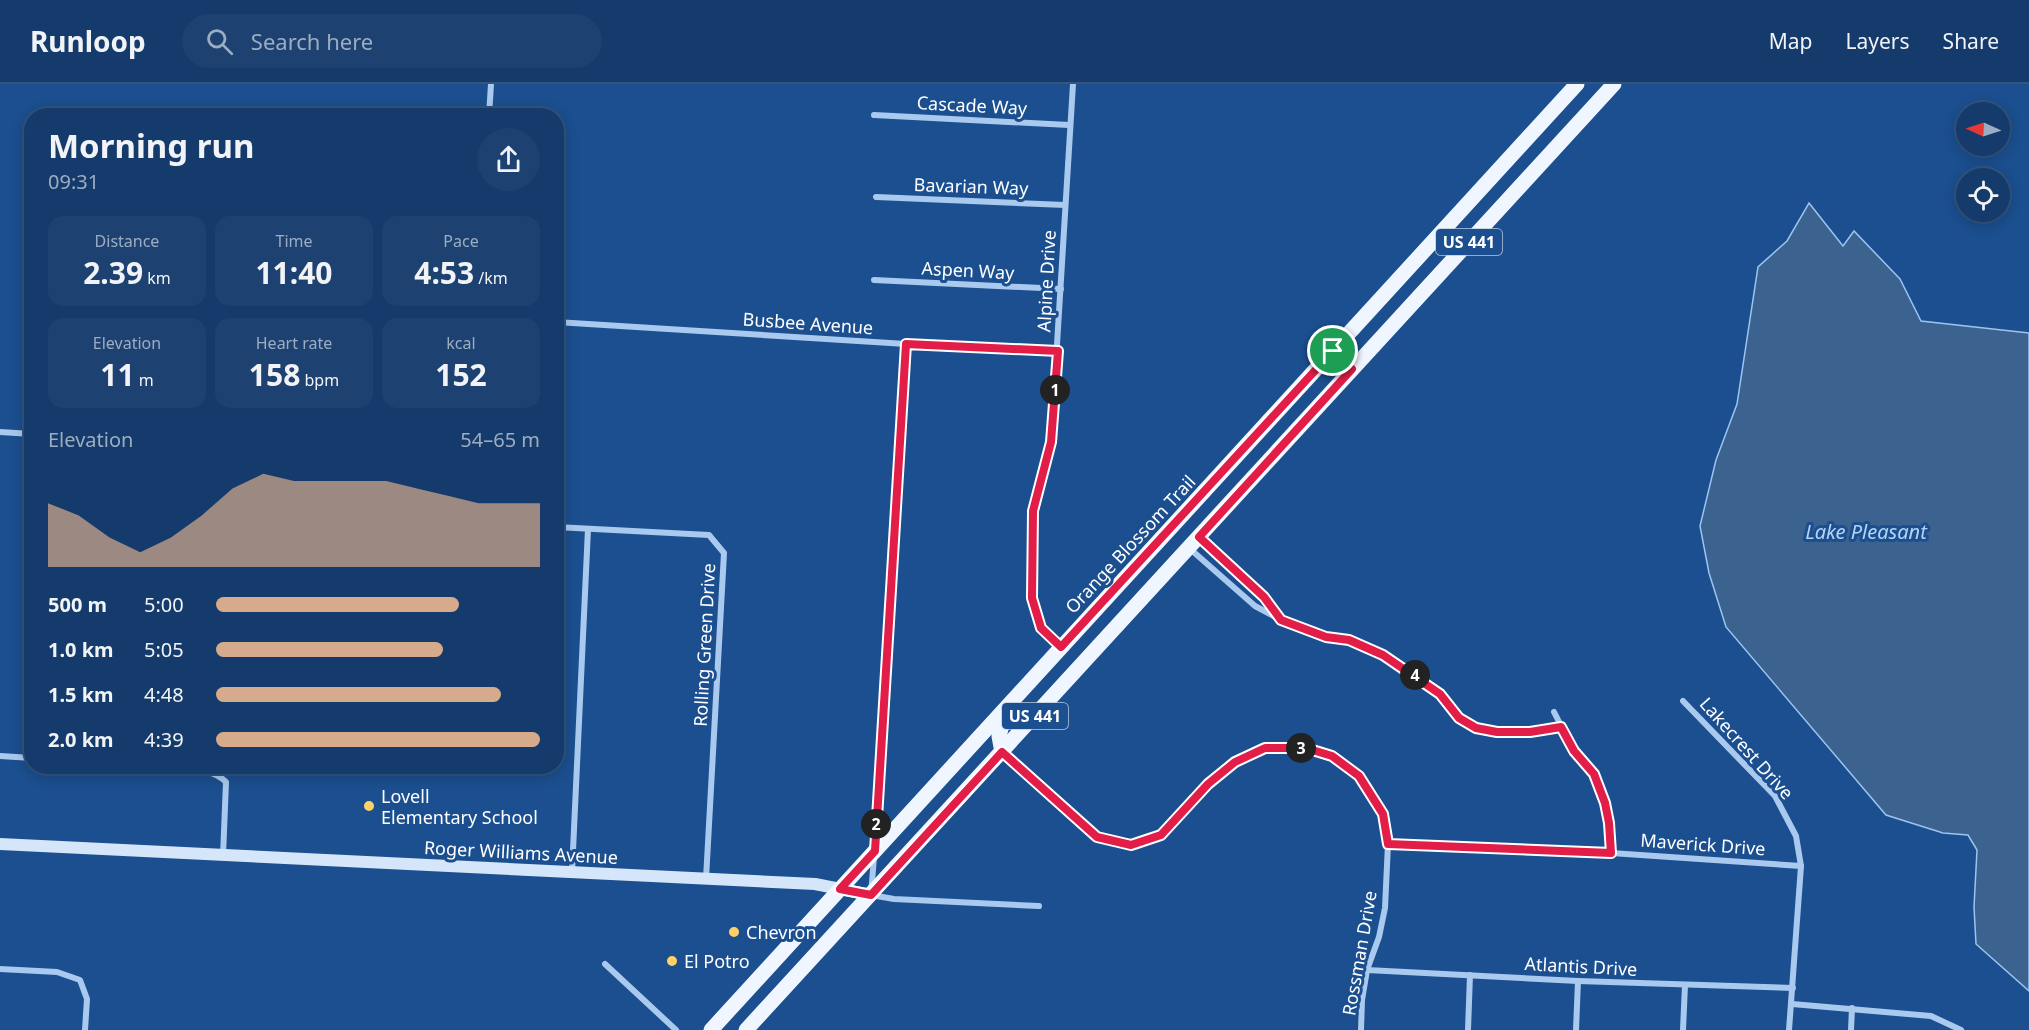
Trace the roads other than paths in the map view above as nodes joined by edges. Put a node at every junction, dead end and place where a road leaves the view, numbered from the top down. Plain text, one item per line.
1 (491, 84) edge
2 (1072, 84) edge
3 (1577, 84) edge
4 (1614, 84) edge
5 (490, 108) edge
6 (874, 115) dead end
7 (1069, 125) junction
8 (876, 197) dead end
9 (1065, 206) junction
10 (874, 280) dead end
11 (1061, 289) junction
12 (564, 323) edge
13 (906, 344) junction
14 (1058, 351) junction
15 (1333, 351) junction
16 (1352, 369) junction
17 (0, 432) edge
18 (24, 434) edge
19 (564, 528) edge
20 (588, 529) junction
21 (1194, 543) junction
22 (1281, 620) junction
23 (1061, 647) junction
24 (1683, 701) dead end
25 (1009, 704) junction
26 (1554, 712) dead end
27 (1561, 727) junction
28 (1002, 752) junction
29 (0, 756) edge
30 (24, 758) edge
31 (216, 774) edge
32 (0, 844) edge
33 (1388, 844) junction
34 (875, 851) junction
35 (1611, 853) junction
36 (223, 856) junction
37 (1801, 866) junction
38 (572, 872) junction
39 (706, 879) junction
40 (840, 889) junction
41 (871, 895) junction
42 (1039, 906) dead end
43 (605, 964) dead end
44 (0, 969) edge
45 (1367, 970) junction
46 (1470, 975) junction
47 (1578, 981) junction
48 (1685, 985) junction
49 (1793, 988) junction
50 (1792, 1004) junction
51 (1852, 1008) junction
52 (85, 1030) edge
53 (676, 1030) edge
54 (711, 1030) edge
55 (746, 1030) edge
56 (1361, 1030) edge
57 (1468, 1030) edge
58 (1576, 1030) edge
59 (1683, 1030) edge
60 (1789, 1030) edge
61 (1851, 1030) edge
62 (1961, 1030) edge

1 - 5 street
2 - 7 street, Alpine Drive
3 - 15 main road, Orange Blossom Trail / US 441
4 - 16 main road, US 441
6 - 7 street, Cascade Way
7 - 9 street, Alpine Drive
8 - 9 street, Bavarian Way
9 - 11 street, Alpine Drive
10 - 11 street, Aspen Way
11 - 14 street, Alpine Drive
12 - 13 street, Busbee Avenue
13 - 14 street, Busbee Avenue
13 - 34 street
14 - 23 street, Alpine Drive
15 - 16 main road
15 - 23 main road, Orange Blossom Trail / US 441
16 - 21 main road, US 441
17 - 18 street
19 - 20 street, Rolling Green Drive
20 - 38 street
20 - 39 street, Rolling Green Drive
21 - 22 street
21 - 22 street
21 - 28 main road, US 441
22 - 27 street
23 - 25 main road, Orange Blossom Trail / US 441
24 - 37 street, Lakecrest Drive
25 - 28 main road
25 - 34 main road, Orange Blossom Trail / US 441
26 - 27 street
27 - 35 street
28 - 33 street, Rossman Drive
28 - 41 main road, US 441
29 - 30 street
31 - 36 street
32 - 36 street, Roger Williams Avenue
33 - 35 street, Maverick Drive
33 - 45 street, Rossman Drive
34 - 40 main road, Orange Blossom Trail / US 441
34 - 41 street
35 - 37 street, Maverick Drive
36 - 38 street, Roger Williams Avenue
37 - 49 street, Lakecrest Drive
38 - 39 street, Roger Williams Avenue
39 - 40 street, Roger Williams Avenue
40 - 41 street, Roger Williams Avenue
40 - 54 main road, Orange Blossom Trail / US 441
41 - 42 street, Roger Williams Avenue
41 - 55 main road, US 441
43 - 53 street
44 - 52 street
45 - 46 street, Atlantis Drive
45 - 56 street, Rossman Drive
46 - 47 street, Atlantis Drive
46 - 57 street
47 - 48 street, Atlantis Drive
47 - 58 street
48 - 49 street, Atlantis Drive
48 - 59 street
49 - 50 street, Lakecrest Drive
50 - 51 street
50 - 60 street, Lakecrest Drive
51 - 61 street
51 - 62 street

